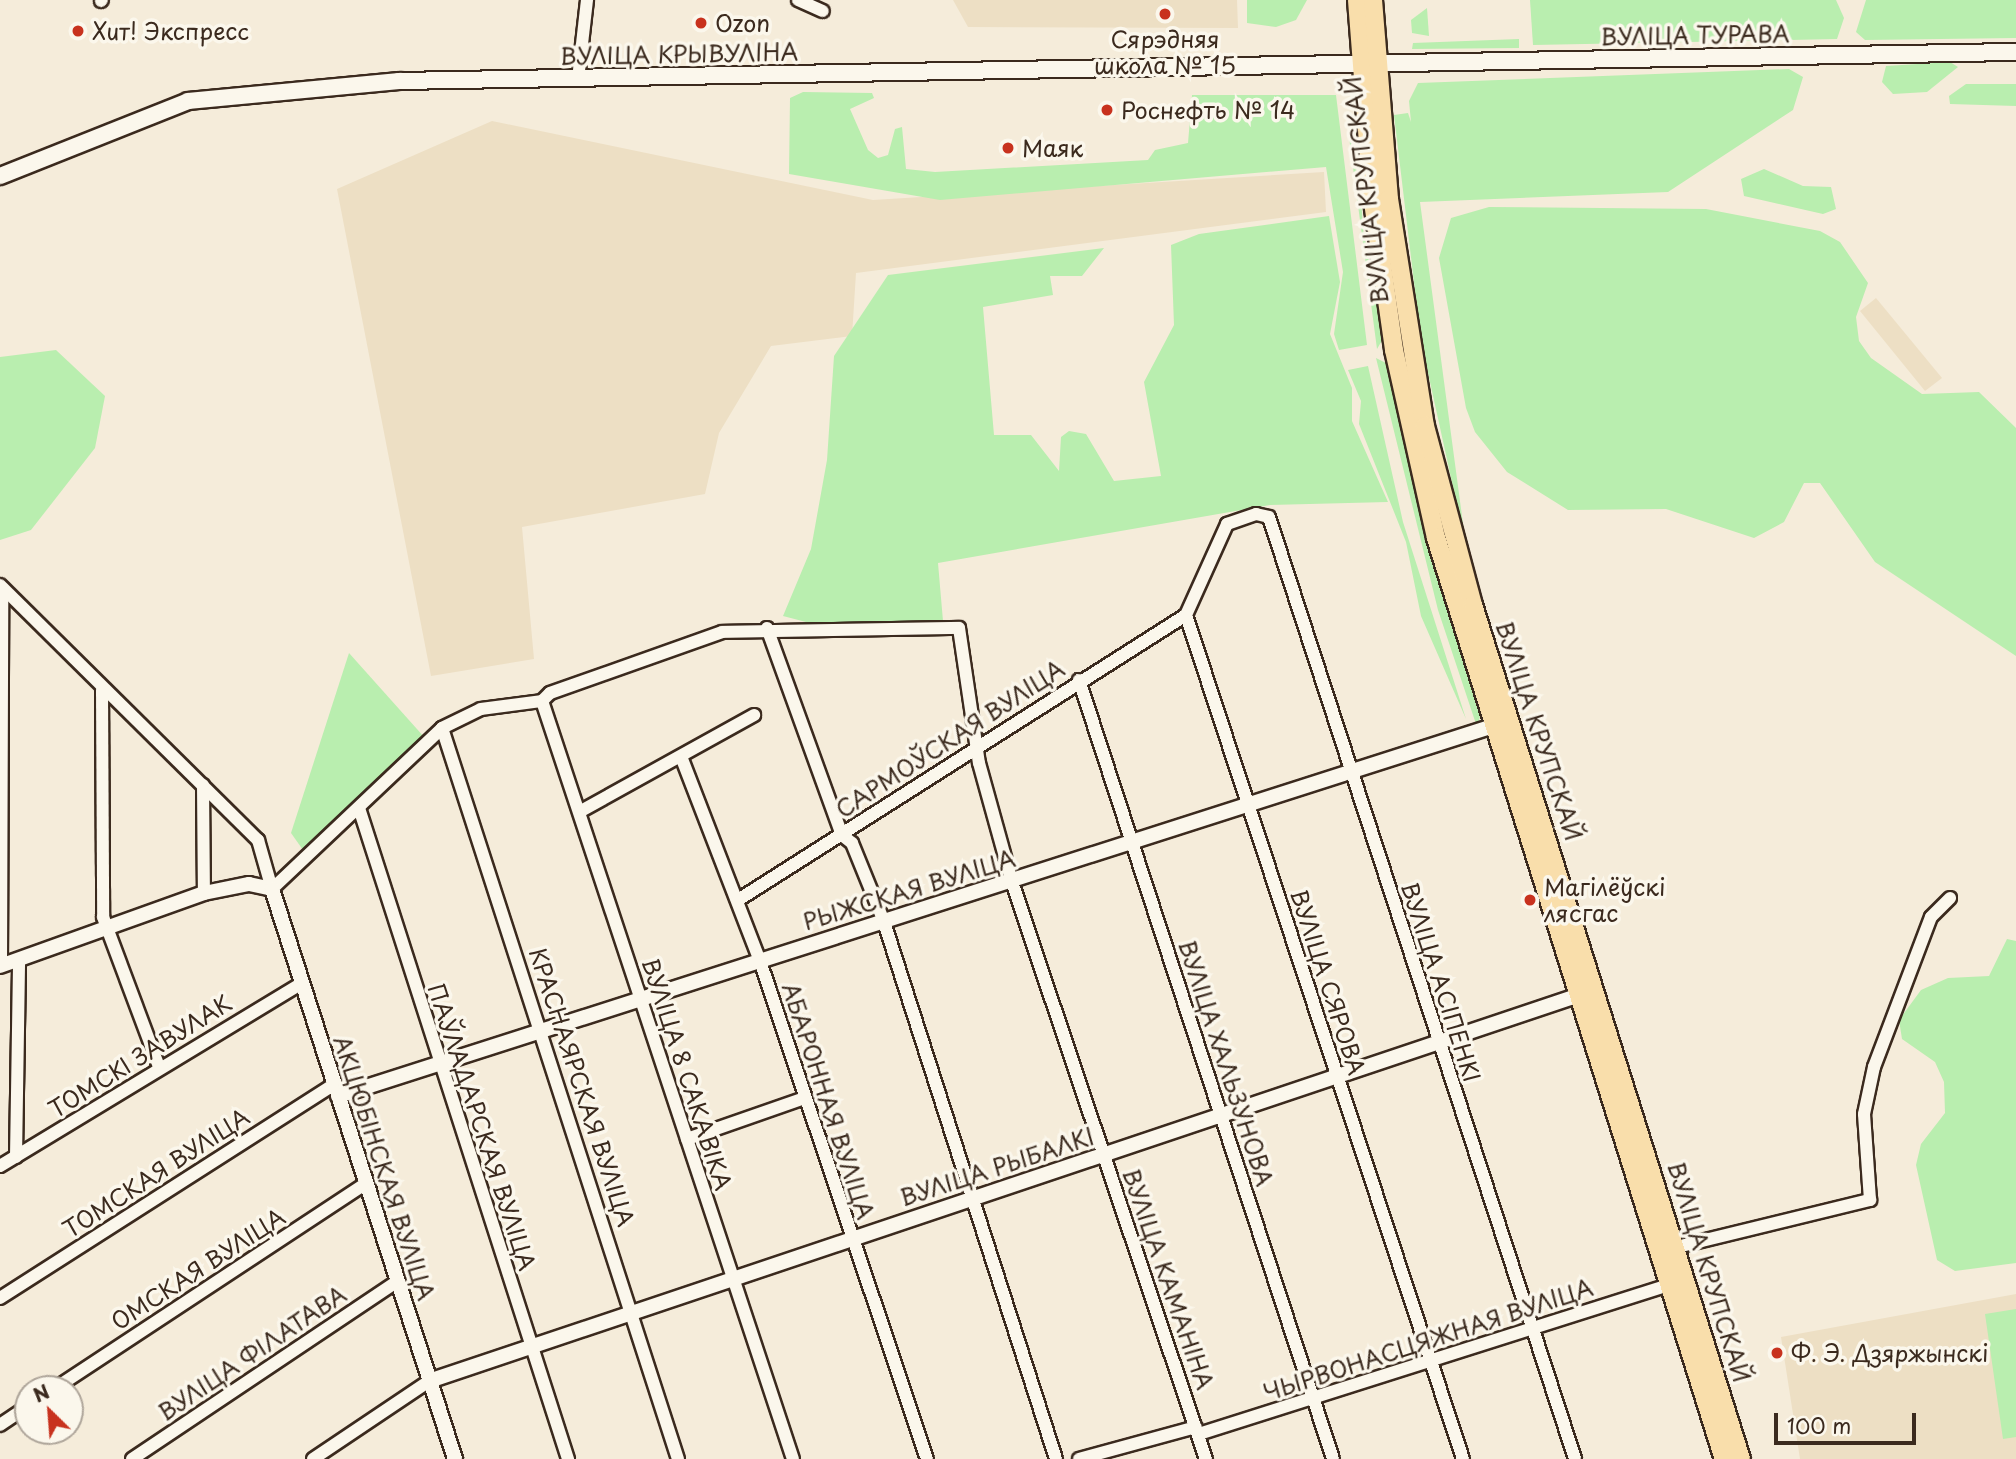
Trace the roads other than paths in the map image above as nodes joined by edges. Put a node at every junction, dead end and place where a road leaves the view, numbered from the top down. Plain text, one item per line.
1 (587, 0) edge
2 (797, 0) edge
3 (1357, 0) edge
4 (1373, 0) edge
5 (823, 11) dead end
6 (2016, 52) edge
7 (1368, 66) junction
8 (578, 79) junction
9 (0, 177) edge
10 (1, 587) edge
11 (1186, 615) junction
12 (767, 628) junction
13 (1079, 680) junction
14 (102, 690) junction
15 (542, 701) junction
16 (754, 715) dead end
17 (1493, 726) junction
18 (442, 728) junction
19 (977, 745) junction
20 (682, 759) junction
21 (1349, 773) junction
22 (202, 785) junction
23 (1248, 805) junction
24 (359, 808) junction
25 (581, 811) junction
26 (842, 835) junction
27 (1131, 843) junction
28 (1012, 882) junction
29 (272, 889) junction
30 (204, 892) junction
31 (1950, 898) dead end
32 (738, 900) junction
33 (884, 922) junction
34 (106, 928) junction
35 (19, 959) junction
36 (760, 961) junction
37 (1, 966) edge
38 (302, 982) junction
39 (1579, 995) junction
40 (640, 1001) junction
41 (542, 1033) junction
42 (1439, 1043) junction
43 (438, 1065) junction
44 (159, 1067) junction
45 (1338, 1077) junction
46 (336, 1090) junction
47 (805, 1098) junction
48 (1221, 1116) junction
49 (687, 1139) junction
50 (1103, 1156) junction
51 (16, 1157) junction
52 (0, 1166) edge
53 (365, 1184) junction
54 (972, 1199) junction
55 (852, 1240) junction
56 (1677, 1247) junction
57 (732, 1279) junction
58 (396, 1282) junction
59 (1671, 1284) junction
60 (0, 1298) edge
61 (631, 1311) junction
62 (1532, 1329) junction
63 (531, 1345) junction
64 (1431, 1362) junction
65 (75, 1375) edge
66 (429, 1381) junction
67 (1313, 1399) junction
68 (1197, 1431) junction
69 (132, 1459) edge
70 (313, 1459) edge
71 (455, 1459) edge
72 (568, 1459) edge
73 (678, 1459) edge
74 (793, 1459) edge
75 (927, 1459) edge
76 (1056, 1459) edge
77 (1079, 1459) edge
78 (1206, 1459) edge
79 (1332, 1459) edge
80 (1463, 1459) edge
81 (1575, 1459) edge
82 (1724, 1459) edge
83 (1741, 1459) edge

1 - 8 street
2 - 5 street
3 - 7 main road, ВУЛІЦА КРУПСКАЙ
4 - 7 main road, ВУЛІЦА КРУПСКАЙ
6 - 7 main road, ВУЛІЦА ТУРАВА
7 - 8 main road, ВУЛІЦА КРЫВУЛІНА
7 - 17 main road, ВУЛІЦА КРУПСКАЙ
7 - 56 main road, ВУЛІЦА КРУПСКАЙ
8 - 9 main road, ВУЛІЦА КРЫВУЛІНА
10 - 14 street
10 - 37 street
11 - 13 street, САРМОЎСКАЯ ВУЛІЦА
11 - 21 street, ВУЛІЦА АСІПЕНКІ
11 - 23 street, ВУЛІЦА СЯРОВА
12 - 15 street
12 - 19 street, ВУЛІЦА КАМАНІНА
12 - 26 street
13 - 19 street, САРМОЎСКАЯ ВУЛІЦА
13 - 27 street, ВУЛІЦА ХАЛЬЗУНОВА
14 - 22 street
14 - 34 street
15 - 18 street
15 - 25 street, ВУЛІЦА 8 САКАВІКА
16 - 20 street
17 - 21 street, РЫЖСКАЯ ВУЛІЦА
17 - 39 main road, ВУЛІЦА КРУПСКАЙ
18 - 24 street
18 - 41 street, КРАСНАЯРСКАЯ ВУЛІЦА
19 - 26 street, САРМОЎСКАЯ ВУЛІЦА
19 - 28 street, ВУЛІЦА КАМАНІНА
20 - 25 street
20 - 32 street, АБАРОННАЯ ВУЛІЦА
21 - 23 street, РЫЖСКАЯ ВУЛІЦА
21 - 42 street, ВУЛІЦА АСІПЕНКІ
22 - 29 street
22 - 30 street
23 - 27 street, РЫЖСКАЯ ВУЛІЦА
23 - 45 street, ВУЛІЦА СЯРОВА
24 - 29 street
24 - 43 street, ПАЎЛАДАРСКАЯ ВУЛІЦА
25 - 40 street, ВУЛІЦА 8 САКАВІКА
26 - 32 street, САРМОЎСКАЯ ВУЛІЦА
26 - 33 street
27 - 28 street, РЫЖСКАЯ ВУЛІЦА
27 - 48 street, ВУЛІЦА ХАЛЬЗУНОВА
28 - 33 street, РЫЖСКАЯ ВУЛІЦА
28 - 50 street, ВУЛІЦА КАМАНІНА
29 - 30 street
29 - 38 street, АКЦЮБІНСКАЯ ВУЛІЦА
30 - 34 street
31 - 56 street
32 - 36 street, АБАРОННАЯ ВУЛІЦА
33 - 36 street, РЫЖСКАЯ ВУЛІЦА
33 - 54 street
34 - 35 street
34 - 44 street
35 - 37 street
35 - 51 street
36 - 40 street, РЫЖСКАЯ ВУЛІЦА
36 - 47 street, АБАРОННАЯ ВУЛІЦА
38 - 44 street, ТОМСКІ ЗАВУЛАК
38 - 46 street, АКЦЮБІНСКАЯ ВУЛІЦА
39 - 42 street, ВУЛІЦА РЫБАЛКІ
39 - 59 main road, ВУЛІЦА КРУПСКАЙ
40 - 41 street, РЫЖСКАЯ ВУЛІЦА
40 - 49 street, ВУЛІЦА 8 САКАВІКА
41 - 43 street, РЫЖСКАЯ ВУЛІЦА
41 - 61 street, КРАСНАЯРСКАЯ ВУЛІЦА
42 - 45 street, ВУЛІЦА РЫБАЛКІ
42 - 62 street, ВУЛІЦА АСІПЕНКІ
43 - 46 street, РЫЖСКАЯ ВУЛІЦА
43 - 63 street, ПАЎЛАДАРСКАЯ ВУЛІЦА
44 - 51 street, ТОМСКІ ЗАВУЛАК
45 - 48 street, ВУЛІЦА РЫБАЛКІ
45 - 64 street, ВУЛІЦА СЯРОВА
46 - 53 street, АКЦЮБІНСКАЯ ВУЛІЦА
46 - 60 street, ТОМСКАЯ ВУЛІЦА
47 - 49 street
47 - 55 street, АБАРОННАЯ ВУЛІЦА
48 - 50 street, ВУЛІЦА РЫБАЛКІ
48 - 67 street, ВУЛІЦА ХАЛЬЗУНОВА
49 - 57 street, ВУЛІЦА 8 САКАВІКА
50 - 54 street, ВУЛІЦА РЫБАЛКІ
50 - 68 street, ВУЛІЦА КАМАНІНА
51 - 52 street, ТОМСКІ ЗАВУЛАК
53 - 58 street, АКЦЮБІНСКАЯ ВУЛІЦА
53 - 65 street, ОМСКАЯ ВУЛІЦА
54 - 55 street, ВУЛІЦА РЫБАЛКІ
54 - 76 street
55 - 57 street, ВУЛІЦА РЫБАЛКІ
55 - 75 street, АБАРОННАЯ ВУЛІЦА
56 - 83 main road, ВУЛІЦА КРУПСКАЙ
57 - 61 street, ВУЛІЦА РЫБАЛКІ
57 - 74 street, ВУЛІЦА 8 САКАВІКА
58 - 66 street, АКЦЮБІНСКАЯ ВУЛІЦА
58 - 69 street, ВУЛІЦА ФІЛАТАВА
59 - 62 street, ЧЫРВОНАСЦЯЖНАЯ ВУЛІЦА
59 - 82 main road, ВУЛІЦА КРУПСКАЙ
61 - 63 street, ВУЛІЦА РЫБАЛКІ
61 - 73 street, КРАСНАЯРСКАЯ ВУЛІЦА
62 - 64 street, ЧЫРВОНАСЦЯЖНАЯ ВУЛІЦА
62 - 81 street, ВУЛІЦА АСІПЕНКІ
63 - 66 street, ВУЛІЦА РЫБАЛКІ
63 - 72 street, ПАЎЛАДАРСКАЯ ВУЛІЦА
64 - 67 street, ЧЫРВОНАСЦЯЖНАЯ ВУЛІЦА
64 - 80 street, ВУЛІЦА СЯРОВА
66 - 70 street
66 - 71 street, АКЦЮБІНСКАЯ ВУЛІЦА
67 - 68 street, ЧЫРВОНАСЦЯЖНАЯ ВУЛІЦА
67 - 79 street, ВУЛІЦА ХАЛЬЗУНОВА
68 - 77 street, ЧЫРВОНАСЦЯЖНАЯ ВУЛІЦА
68 - 78 street, ВУЛІЦА КАМАНІНА

